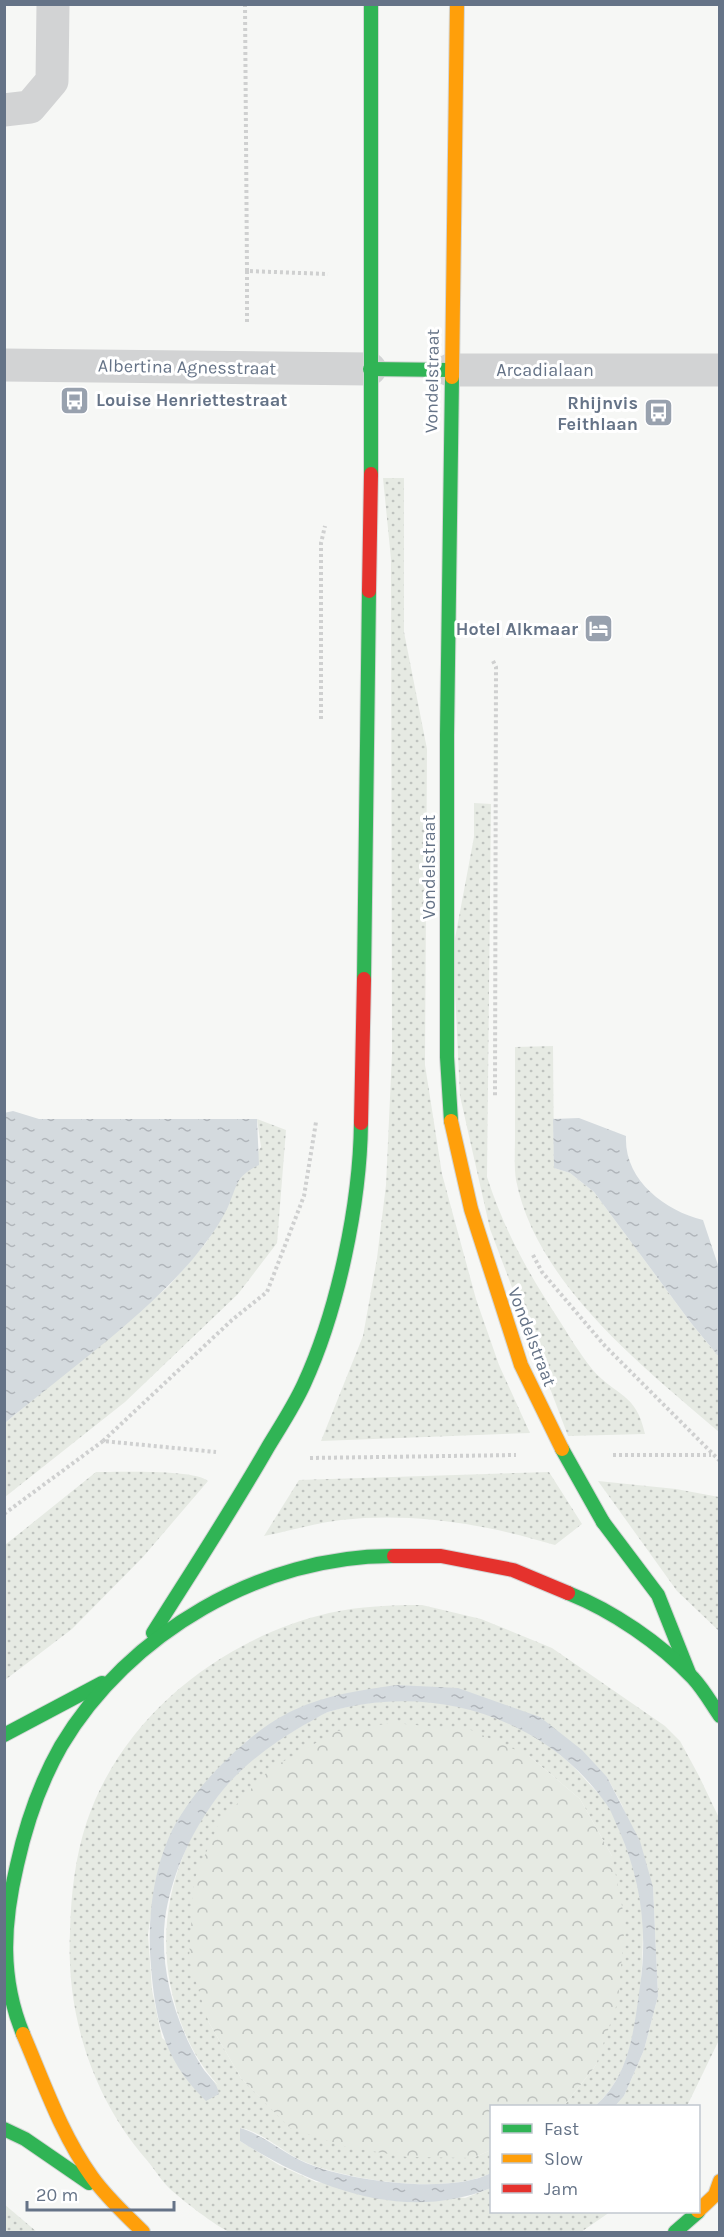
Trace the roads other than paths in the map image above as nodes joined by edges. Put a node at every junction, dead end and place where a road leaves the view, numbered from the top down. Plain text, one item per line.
1 (53, 4) edge
2 (371, 4) edge
3 (457, 4) edge
4 (4, 110) edge
5 (4, 365) edge
6 (370, 369) junction
7 (450, 370) junction
8 (720, 370) edge
9 (144, 1647) junction
10 (690, 1674) junction
11 (112, 1678) junction
12 (714, 1701) edge
13 (720, 1716) edge
14 (4, 1735) edge
15 (4, 2128) edge
16 (718, 2190) edge
17 (105, 2194) junction
18 (700, 2209) edge
19 (696, 2213) edge
20 (143, 2232) edge
21 (675, 2232) edge

1 - 4 street
2 - 6 main road
3 - 7 main road, Vondelstraat
5 - 6 street, Albertina Agnesstraat
6 - 7 main road, Arcadialaan
6 - 9 main road
7 - 8 street, Arcadialaan
7 - 10 main road, Vondelstraat
9 - 10 main road
9 - 11 main road
10 - 12 main road
11 - 14 main road
11 - 17 main road
12 - 13 main road
15 - 17 main road
16 - 18 main road
17 - 20 main road
19 - 21 main road

